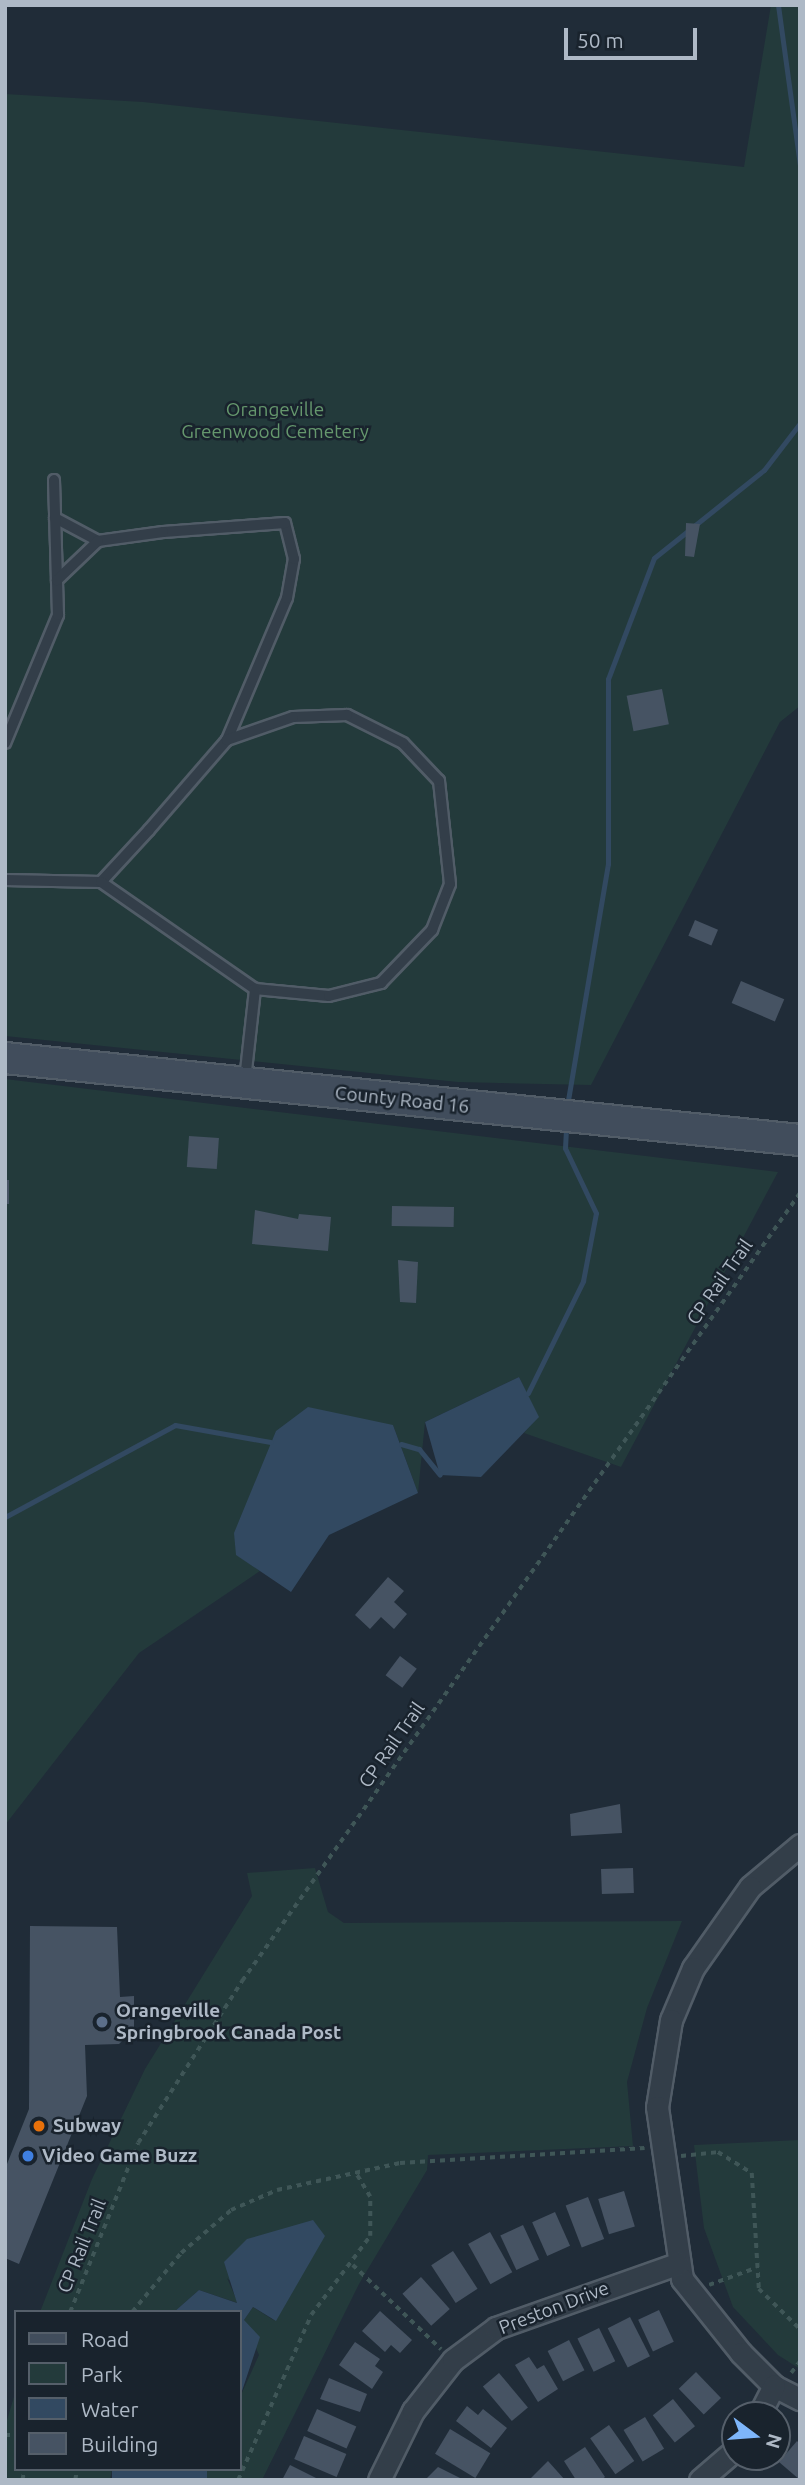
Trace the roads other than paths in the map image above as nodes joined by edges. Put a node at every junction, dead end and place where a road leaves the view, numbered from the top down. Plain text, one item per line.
1 (54, 480) dead end
2 (55, 518) junction
3 (98, 541) junction
4 (57, 580) junction
5 (227, 740) junction
6 (5, 743) edge
7 (5, 880) edge
8 (101, 882) junction
9 (255, 989) junction
10 (5, 1058) edge
11 (245, 1084) junction
12 (800, 1140) edge
13 (800, 1845) edge
14 (677, 2264) junction
15 (774, 2386) junction
16 (800, 2399) edge
17 (766, 2401) edge
18 (721, 2462) edge
19 (379, 2480) edge
20 (700, 2480) edge

1 - 2 lane
2 - 3 lane
2 - 4 lane
3 - 4 lane
3 - 5 lane
4 - 6 lane
5 - 8 lane
5 - 9 lane
7 - 8 lane
8 - 9 lane
9 - 11 lane
10 - 11 main road, County Road 16
11 - 12 main road, County Road 16
13 - 14 street
14 - 15 street
14 - 19 street, Preston Drive
15 - 16 street
15 - 17 street
18 - 20 street

